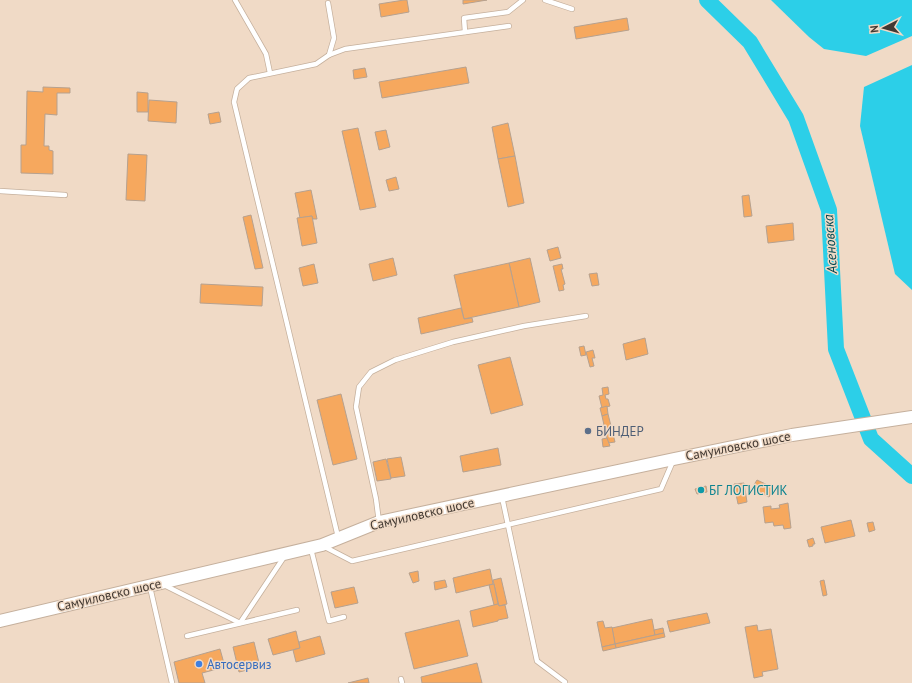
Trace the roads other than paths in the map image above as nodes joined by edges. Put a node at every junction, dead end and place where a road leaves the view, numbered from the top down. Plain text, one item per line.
1 (235, 0) edge
2 (523, 0) edge
3 (546, 0) edge
4 (328, 3) dead end
5 (572, 9) dead end
6 (509, 26) dead end
7 (465, 32) junction
8 (329, 55) junction
9 (270, 74) junction
10 (0, 191) edge
11 (65, 195) dead end
12 (586, 316) dead end
13 (912, 417) edge
14 (674, 459) junction
15 (502, 496) junction
16 (379, 522) junction
17 (508, 524) junction
18 (338, 539) junction
19 (316, 547) junction
20 (286, 554) junction
21 (155, 584) junction
22 (296, 610) dead end
23 (344, 617) dead end
24 (0, 621) edge
25 (240, 623) junction
26 (187, 636) dead end
27 (172, 683) edge
28 (565, 683) edge

1 - 9 lane
2 - 7 lane
3 - 5 lane
4 - 8 lane
6 - 7 lane
7 - 8 lane
8 - 9 lane
9 - 18 lane
10 - 11 lane
12 - 16 lane
13 - 14 street, Самуиловско шосе
14 - 15 street, Самуиловско шосе
14 - 17 lane
15 - 16 street, Самуиловско шосе
15 - 17 lane
16 - 18 street, Самуиловско шосе
17 - 19 lane
17 - 28 lane
18 - 19 street, Самуиловско шосе
19 - 20 street, Самуиловско шосе
19 - 23 lane
20 - 21 street, Самуиловско шосе
20 - 25 lane
21 - 24 street, Самуиловско шосе
21 - 25 lane
21 - 27 lane
22 - 25 lane
25 - 26 lane

